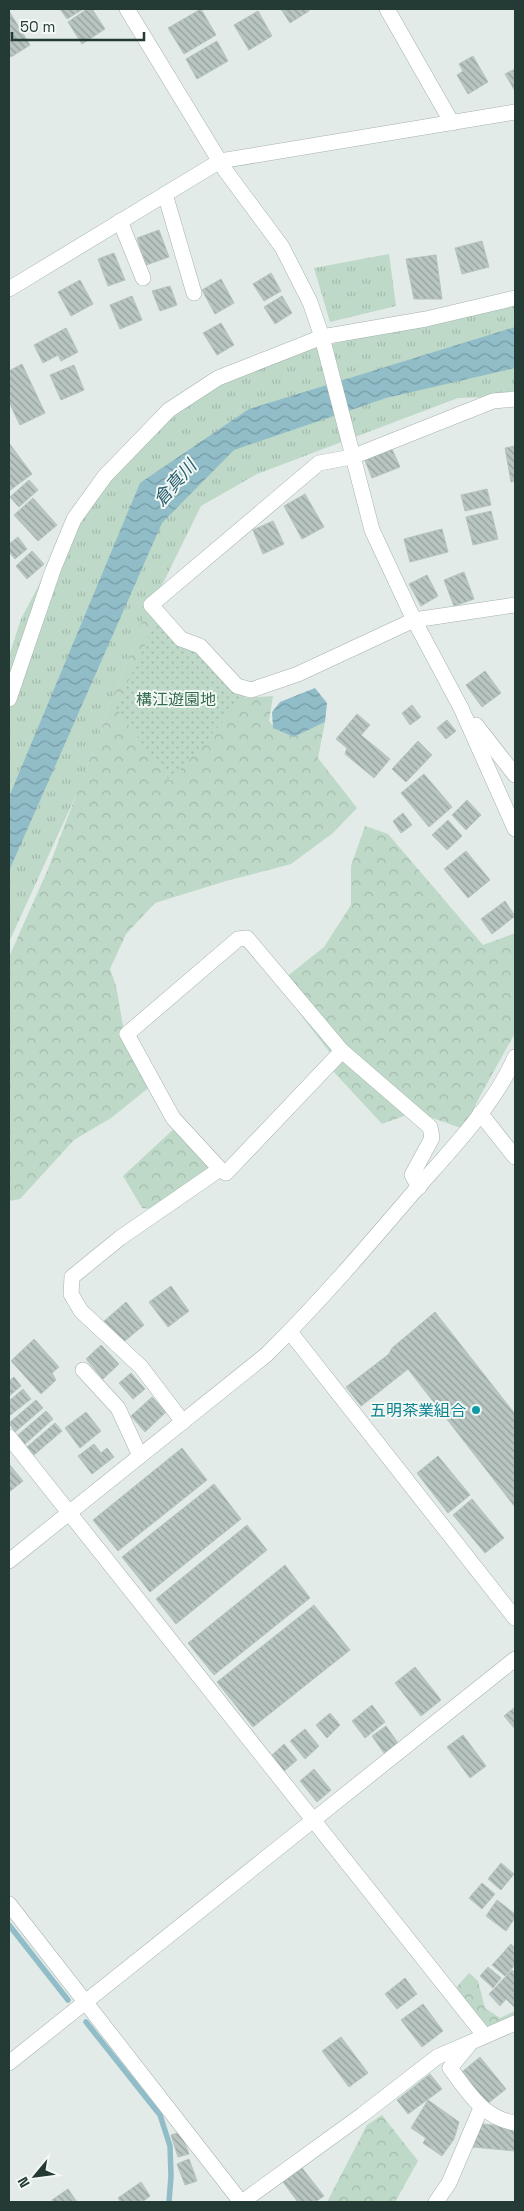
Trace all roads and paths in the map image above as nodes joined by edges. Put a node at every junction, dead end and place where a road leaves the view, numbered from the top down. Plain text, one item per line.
1 (127, 9) edge
2 (387, 9) edge
3 (515, 112) edge
4 (452, 123) junction
5 (220, 161) junction
6 (166, 194) junction
7 (120, 221) junction
8 (143, 278) dead end
9 (9, 289) edge
10 (194, 293) dead end
11 (515, 298) edge
12 (323, 343) junction
13 (515, 399) edge
14 (350, 450) junction
15 (515, 605) edge
16 (414, 620) junction
17 (9, 699) edge
18 (462, 708) junction
19 (515, 775) edge
20 (515, 829) edge
21 (342, 1051) junction
22 (515, 1057) edge
23 (480, 1113) junction
24 (515, 1158) edge
25 (220, 1169) junction
26 (418, 1187) junction
27 (290, 1332) junction
28 (84, 1370) dead end
29 (183, 1422) junction
30 (9, 1437) edge
31 (140, 1456) junction
32 (69, 1513) junction
33 (9, 1561) edge
34 (515, 1618) edge
35 (515, 1659) edge
36 (313, 1821) junction
37 (9, 1904) edge
38 (86, 2002) junction
39 (515, 2023) edge
40 (478, 2038) junction
41 (9, 2064) edge
42 (481, 2108) junction
43 (515, 2123) edge
44 (241, 2202) edge
45 (436, 2202) edge

1 - 5 street
2 - 4 street
3 - 4 street
4 - 5 street
5 - 6 street
5 - 12 street
6 - 7 street
6 - 10 street
7 - 8 street
7 - 9 street
11 - 12 street
12 - 14 street
12 - 17 street
13 - 14 street
14 - 16 street
14 - 16 street
15 - 16 street
16 - 18 street
18 - 19 street
18 - 20 street
21 - 25 street
21 - 25 street
21 - 26 street
22 - 23 street
23 - 24 street
23 - 26 street
25 - 29 street
26 - 27 street
27 - 29 street
27 - 34 street
28 - 31 street
29 - 31 street
30 - 32 street
31 - 32 street
32 - 33 street
32 - 36 street
35 - 36 street
36 - 38 street
36 - 40 street
37 - 38 street
38 - 41 street
38 - 44 street
39 - 40 street
40 - 42 street
40 - 44 street
42 - 43 street
42 - 45 street

